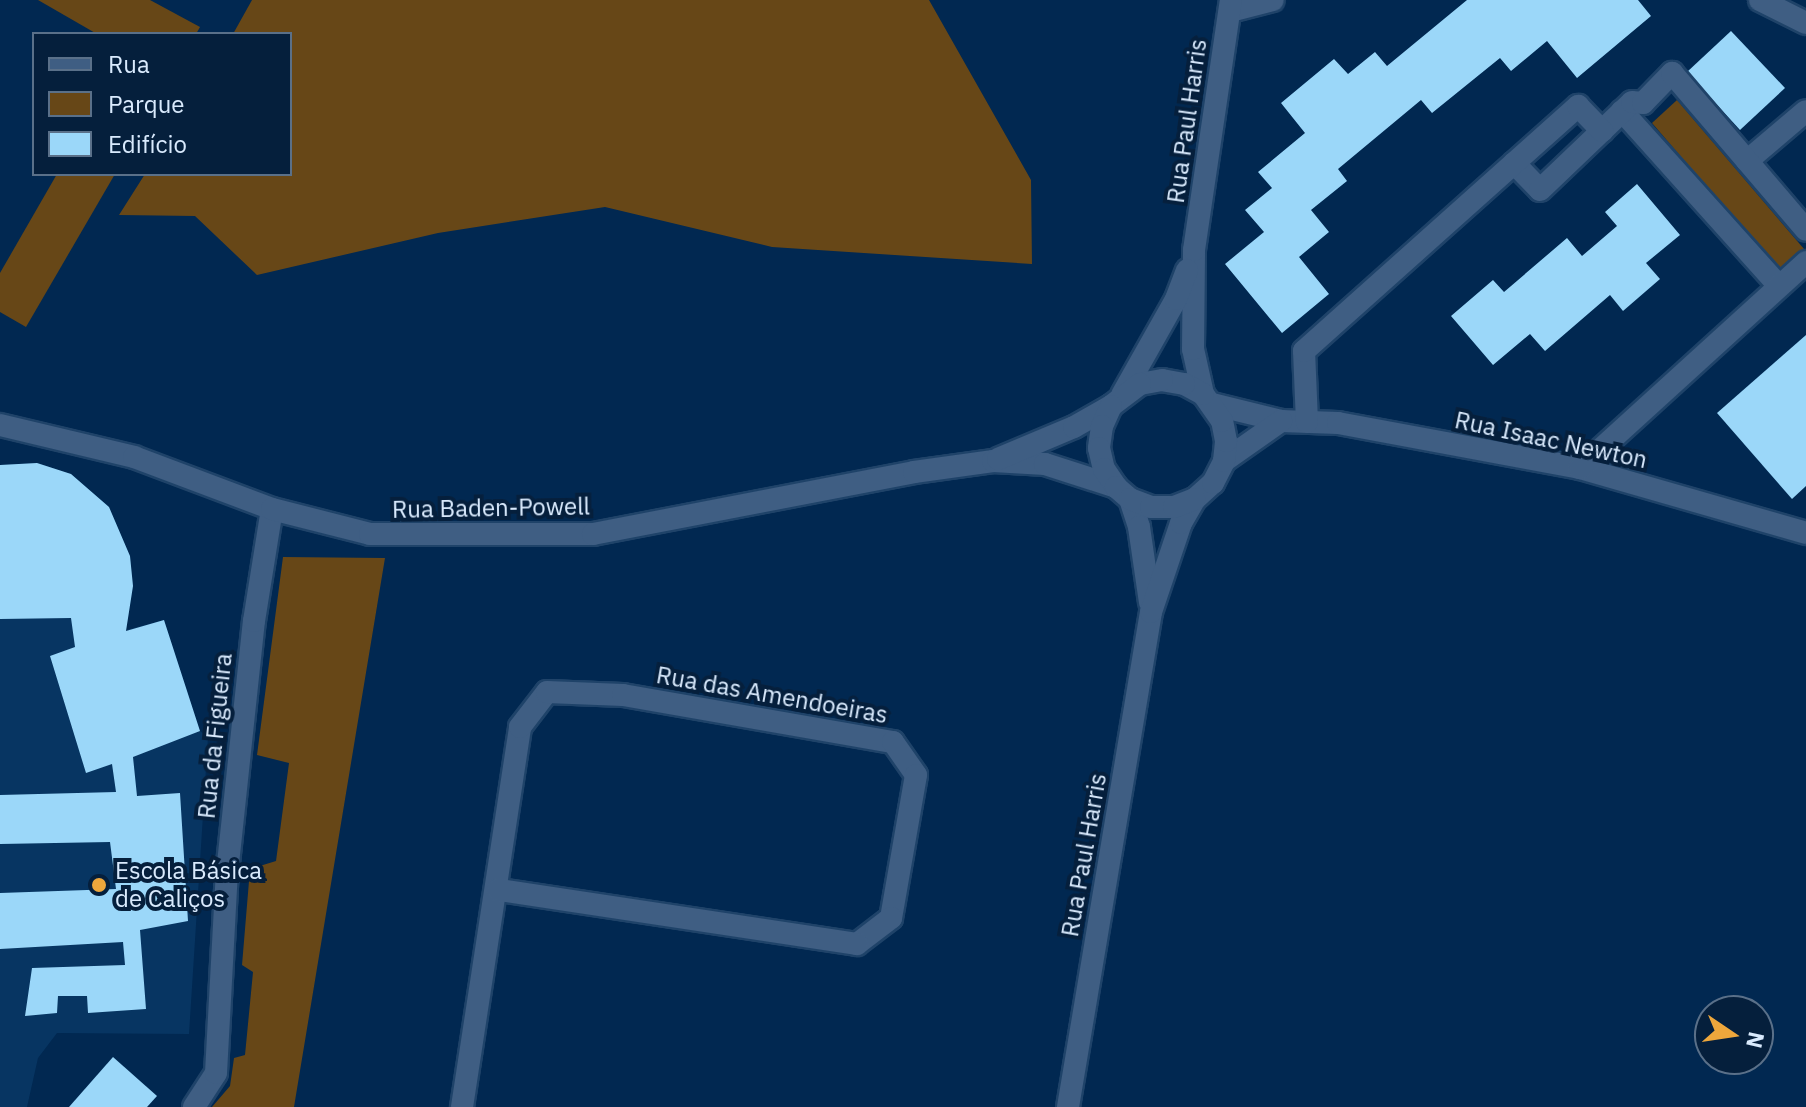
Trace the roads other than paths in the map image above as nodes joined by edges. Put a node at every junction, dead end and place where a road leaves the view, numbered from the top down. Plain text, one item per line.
1 (1273, 0) edge
2 (1760, 0) edge
3 (1231, 5) edge
4 (1806, 23) edge
5 (1622, 111) junction
6 (1806, 111) edge
7 (1602, 131) junction
8 (1747, 161) junction
9 (1514, 163) junction
10 (1806, 230) edge
11 (1194, 250) junction
12 (1806, 262) edge
13 (1779, 286) junction
14 (1208, 399) junction
15 (1116, 400) junction
16 (1281, 421) junction
17 (1307, 422) junction
18 (0, 425) edge
19 (993, 461) junction
20 (1224, 461) junction
21 (1580, 468) junction
22 (1123, 493) junction
23 (1195, 499) junction
24 (272, 509) junction
25 (1806, 533) edge
26 (1151, 612) junction
27 (498, 890) junction
28 (194, 1107) edge
29 (462, 1107) edge
30 (1068, 1107) edge

1 - 3 street
2 - 4 street
3 - 11 street, Rua Paul Harris
5 - 7 street
5 - 8 street
5 - 13 street
6 - 8 street
7 - 9 street
7 - 9 street
8 - 10 street
9 - 17 street
11 - 14 street, Rua Paul Harris
11 - 15 street, Rua Paul Harris
12 - 13 street
13 - 21 street
14 - 15 street
14 - 16 street, Rua Isaac Newton
14 - 20 street
15 - 19 street
15 - 22 street
16 - 17 street, Rua Isaac Newton
16 - 20 street
17 - 21 street, Rua Isaac Newton
18 - 24 street, Rua Baden-Powell
19 - 22 street
19 - 24 street, Rua Baden-Powell
20 - 23 street
21 - 25 street, Rua Isaac Newton
22 - 23 street
22 - 26 street
23 - 26 street
24 - 28 street, Rua da Figueira
26 - 30 street, Rua Paul Harris
27 - 27 street, Rua das Amendoeiras
27 - 29 street, Rua das Amendoeiras

